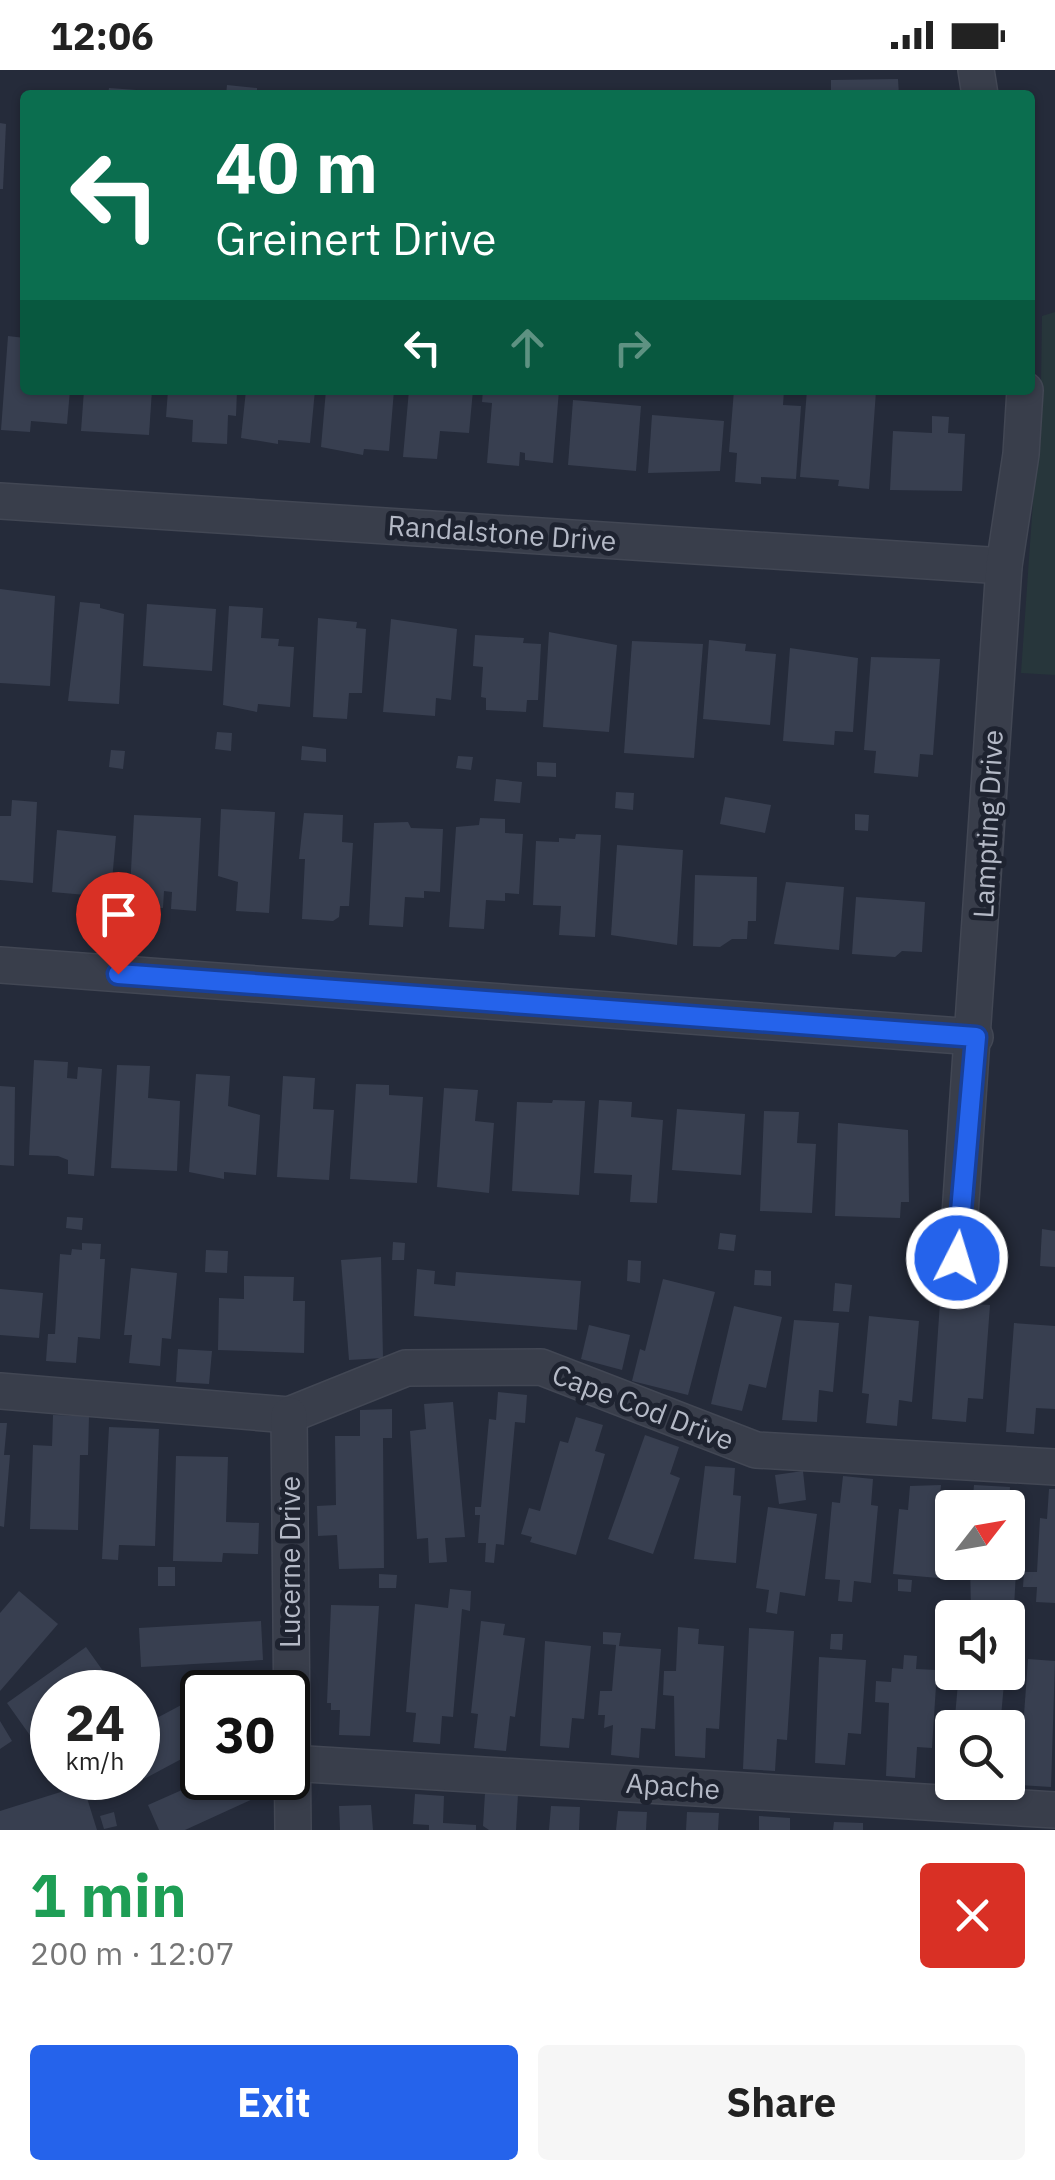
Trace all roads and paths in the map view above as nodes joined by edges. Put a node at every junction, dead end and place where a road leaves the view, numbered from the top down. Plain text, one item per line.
1 (1025, 395) edge
2 (0, 502) edge
3 (1004, 566) junction
4 (0, 965) edge
5 (976, 1037) junction
6 (957, 1258) dead end
7 (0, 1391) edge
8 (290, 1415) junction
9 (1055, 1466) edge
10 (290, 1670) edge
11 (310, 1764) edge
12 (292, 1800) edge
13 (1055, 1810) edge
14 (293, 1830) edge

1 - 3 street, Lampting Drive
2 - 3 street, Randalstone Drive
3 - 5 street, Lampting Drive
4 - 5 street
5 - 6 street, Lampting Drive
7 - 8 street, Cape Cod Drive
8 - 9 street, Cape Cod Drive
8 - 10 street, Lucerne Drive
11 - 13 street, Apache
12 - 14 street, Lucerne Drive

